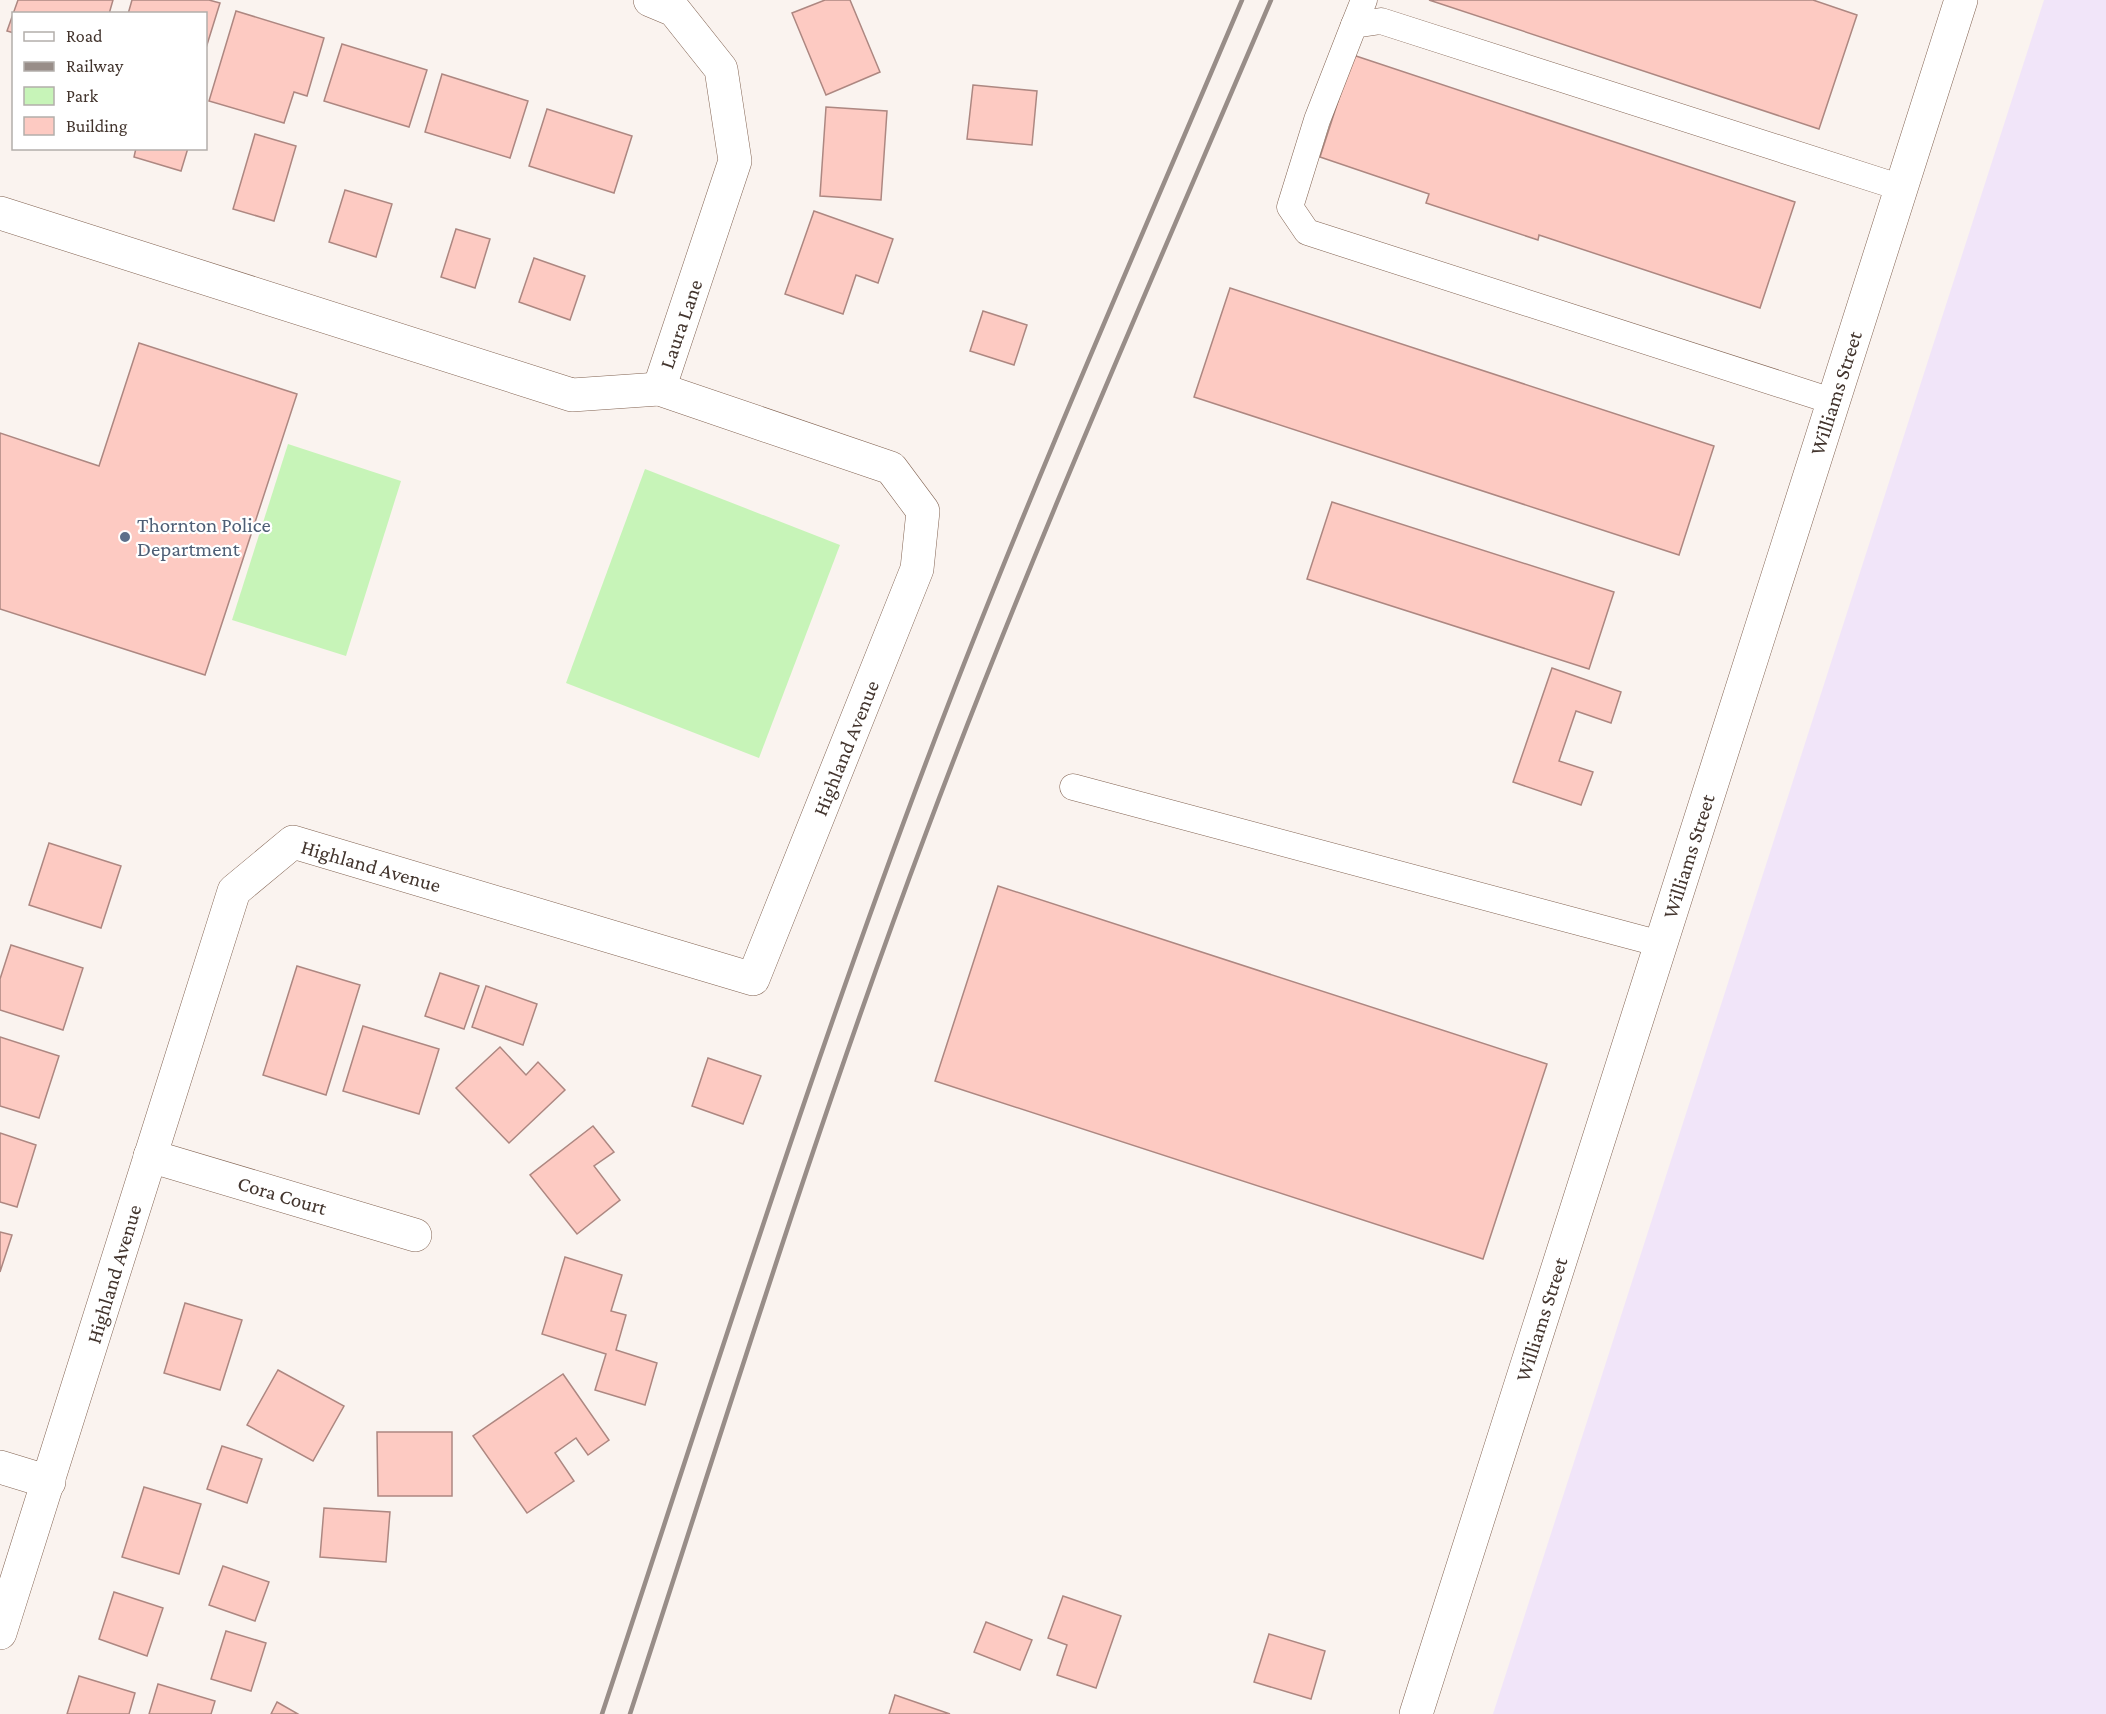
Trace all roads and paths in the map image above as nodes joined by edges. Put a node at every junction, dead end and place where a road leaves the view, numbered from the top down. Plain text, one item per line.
1 (650, 0) edge
2 (1364, 0) edge
3 (1961, 0) edge
4 (1354, 25) junction
5 (1902, 188) junction
6 (0, 213) edge
7 (659, 389) junction
8 (1835, 402) junction
9 (923, 512) joint
10 (1074, 787) dead end
11 (1661, 944) junction
12 (150, 1156) junction
13 (415, 1235) dead end
14 (0, 1467) edge
15 (49, 1482) junction
16 (0, 1633) edge
17 (1416, 1714) edge

1 - 7 street, Laura Lane
2 - 4 lane
3 - 5 street, Williams Street
4 - 5 lane
4 - 8 lane
5 - 8 street, Williams Street
6 - 7 street
7 - 9 street, Laura Lane
8 - 11 street, Williams Street
9 - 12 street, Highland Avenue
10 - 11 lane
11 - 17 street, Williams Street
12 - 13 street, Cora Court
12 - 15 street, Highland Avenue
14 - 15 street
15 - 16 street, Highland Avenue

